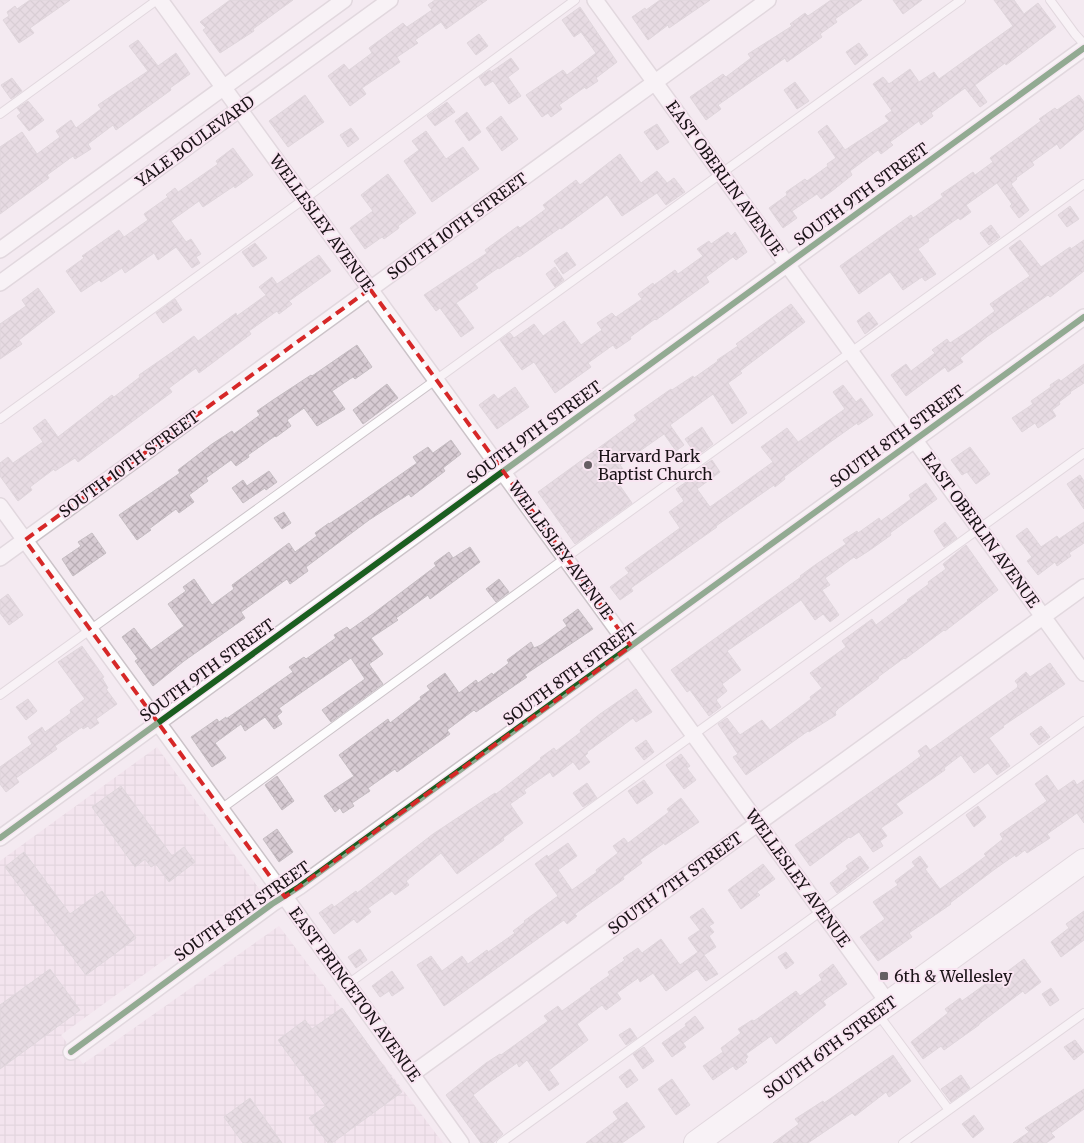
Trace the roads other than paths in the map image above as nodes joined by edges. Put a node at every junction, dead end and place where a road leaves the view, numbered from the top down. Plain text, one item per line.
1 (159, 0) edge
2 (344, 0) edge
3 (390, 0) edge
4 (575, 0) edge
5 (595, 0) edge
6 (768, 0) edge
7 (961, 0) edge
8 (1050, 0) edge
9 (1084, 44) edge
10 (1084, 48) edge
11 (655, 82) junction
12 (224, 87) junction
13 (239, 109) junction
14 (0, 114) edge
15 (721, 173) junction
16 (1084, 184) edge
17 (304, 199) junction
18 (0, 250) edge
19 (788, 264) junction
20 (0, 282) edge
21 (370, 289) junction
22 (1084, 317) edge
23 (852, 352) junction
24 (436, 380) junction
25 (0, 419) edge
26 (915, 440) junction
27 (1084, 453) edge
28 (503, 471) junction
29 (0, 506) edge
30 (980, 529) junction
31 (25, 540) junction
32 (566, 557) junction
33 (0, 558) edge
34 (1084, 587) edge
35 (1043, 616) junction
36 (90, 630) junction
37 (631, 646) junction
38 (1084, 672) edge
39 (0, 695) edge
40 (1084, 721) edge
41 (158, 723) junction
42 (694, 734) junction
43 (221, 809) junction
44 (758, 823) junction
45 (0, 838) edge
46 (1084, 861) edge
47 (285, 897) junction
48 (821, 911) junction
49 (348, 984) junction
50 (883, 1008) junction
51 (1084, 1013) edge
52 (71, 1052) dead end
53 (412, 1074) junction
54 (949, 1110) junction
55 (461, 1143) edge
56 (501, 1143) edge
57 (696, 1143) edge
58 (904, 1143) edge

1 - 12 street, WELLESLEY AVENUE
1 - 14 lane
2 - 12 street, YALE BOULEVARD
3 - 13 street, YALE BOULEVARD
4 - 17 lane
5 - 11 street, EAST OBERLIN AVENUE
6 - 11 street, SOUTH 10TH STREET
7 - 15 lane
8 - 9 lane
10 - 19 street, SOUTH 9TH STREET
11 - 15 street, EAST OBERLIN AVENUE
11 - 21 street, SOUTH 10TH STREET
12 - 13 street, WELLESLEY AVENUE
12 - 18 street, YALE BOULEVARD
13 - 17 street, WELLESLEY AVENUE
13 - 20 street, YALE BOULEVARD
15 - 19 street, EAST OBERLIN AVENUE
15 - 24 lane
16 - 23 lane
17 - 21 street, WELLESLEY AVENUE
17 - 25 lane
19 - 23 street, EAST OBERLIN AVENUE
19 - 28 street, SOUTH 9TH STREET
21 - 24 street, WELLESLEY AVENUE
21 - 31 street, SOUTH 10TH STREET
22 - 26 street, SOUTH 8TH STREET
23 - 26 street, EAST OBERLIN AVENUE
23 - 32 lane
24 - 28 street, WELLESLEY AVENUE
24 - 36 lane
26 - 30 street, EAST OBERLIN AVENUE
26 - 37 street, SOUTH 8TH STREET
27 - 30 lane
28 - 32 street, WELLESLEY AVENUE
28 - 41 street, SOUTH 9TH STREET
29 - 31 street, EAST PRINCETON AVENUE
30 - 35 street, EAST OBERLIN AVENUE
30 - 42 lane
31 - 33 street, SOUTH 10TH STREET
31 - 36 street, EAST PRINCETON AVENUE
32 - 37 street, WELLESLEY AVENUE
32 - 43 lane
34 - 35 street, SOUTH 7TH STREET
35 - 38 street, EAST OBERLIN AVENUE
35 - 44 street, SOUTH 7TH STREET
36 - 39 lane
36 - 41 street, EAST PRINCETON AVENUE
37 - 42 street, WELLESLEY AVENUE
37 - 47 street, SOUTH 8TH STREET
40 - 48 lane
41 - 43 street, EAST PRINCETON AVENUE
41 - 45 street, SOUTH 9TH STREET
42 - 44 street, WELLESLEY AVENUE
42 - 49 lane
43 - 47 street, EAST PRINCETON AVENUE
44 - 48 street, WELLESLEY AVENUE
44 - 53 street, SOUTH 7TH STREET
46 - 50 main road, SOUTH 6TH STREET
47 - 49 street, EAST PRINCETON AVENUE
47 - 52 street, SOUTH 8TH STREET
48 - 50 street, WELLESLEY AVENUE
48 - 56 lane
49 - 53 street, EAST PRINCETON AVENUE
50 - 54 lane
50 - 57 main road, SOUTH 6TH STREET
51 - 54 lane
53 - 55 street, EAST PRINCETON AVENUE
54 - 58 lane

